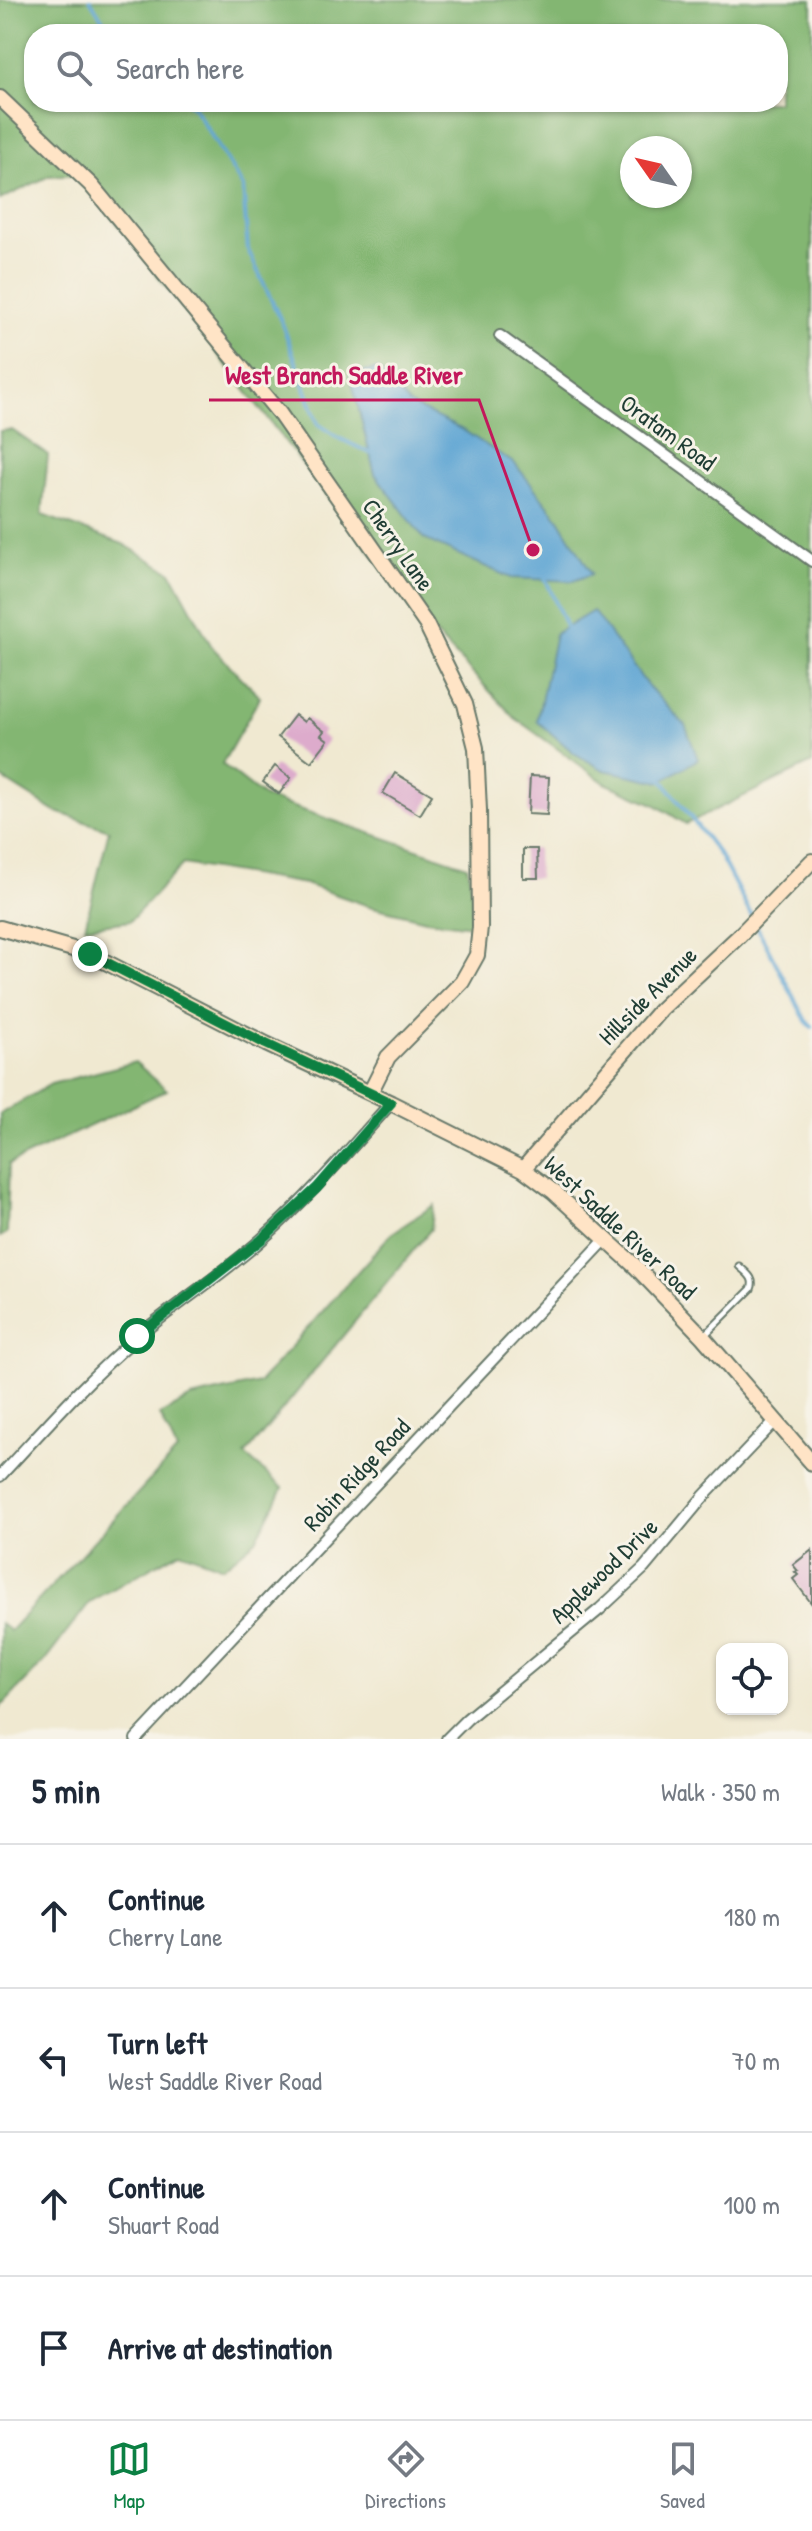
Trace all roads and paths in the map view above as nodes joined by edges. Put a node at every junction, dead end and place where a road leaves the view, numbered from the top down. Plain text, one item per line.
1 (0, 98) edge
2 (500, 336) dead end
3 (812, 561) edge
4 (812, 861) edge
5 (0, 928) edge
6 (370, 1093) junction
7 (391, 1103) junction
8 (523, 1169) junction
9 (606, 1239) junction
10 (739, 1266) dead end
11 (703, 1337) junction
12 (776, 1420) junction
13 (812, 1463) edge
14 (2, 1471) edge
15 (136, 1739) edge
16 (447, 1739) edge

1 - 6 street, Cherry Lane
2 - 3 street, Oratam Road
4 - 8 street, Hillside Avenue
5 - 6 street, West Saddle River Road
6 - 7 street, West Saddle River Road
7 - 8 street, West Saddle River Road
7 - 14 street
8 - 9 street, West Saddle River Road
9 - 11 street, West Saddle River Road
9 - 15 street, Robin Ridge Road
10 - 11 lane
11 - 12 street, West Saddle River Road
12 - 13 street, West Saddle River Road
12 - 16 street, Applewood Drive

